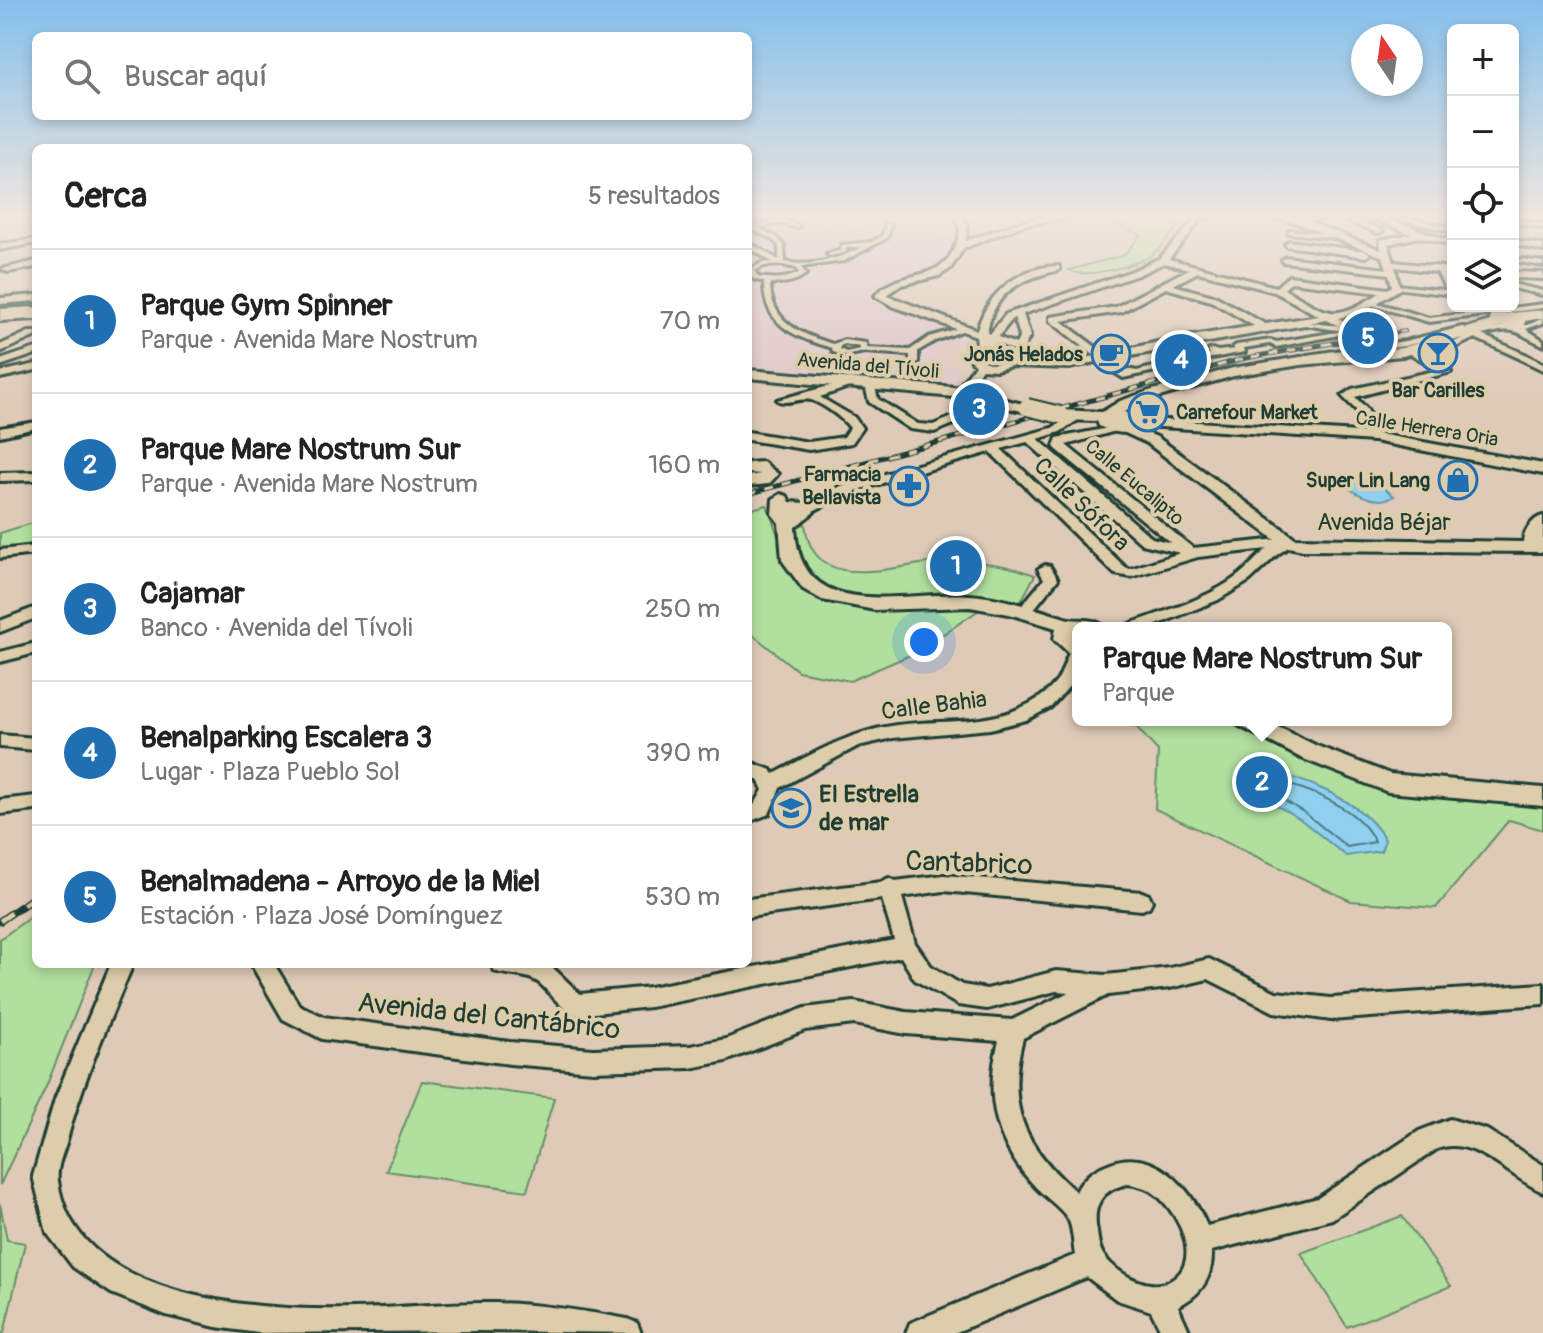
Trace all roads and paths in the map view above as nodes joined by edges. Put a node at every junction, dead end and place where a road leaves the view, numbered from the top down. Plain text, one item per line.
1 (755, 277) edge
2 (798, 277) edge
3 (921, 277) edge
4 (1025, 277) edge
5 (1117, 277) edge
6 (1180, 277) edge
7 (1228, 277) edge
8 (1392, 277) edge
9 (1289, 279) joint
10 (767, 281) junction
11 (1164, 285) junction
12 (1519, 287) edge
13 (1394, 289) junction
14 (1278, 290) junction
15 (1447, 292) edge
16 (1543, 293) edge
17 (32, 298) edge
18 (0, 301) edge
19 (1370, 303) junction
20 (1543, 306) edge
21 (32, 314) edge
22 (1018, 314) junction
23 (0, 315) edge
24 (1330, 317) junction
25 (1543, 317) edge
26 (1504, 318) edge
27 (1529, 327) junction
28 (1264, 328) junction
29 (963, 329) junction
30 (1373, 329) dead end
31 (1462, 329) dead end
32 (1543, 331) edge
33 (32, 333) edge
34 (1475, 335) junction
35 (989, 342) junction
36 (1543, 343) edge
37 (1453, 345) dead end
38 (0, 349) edge
39 (1018, 349) junction
40 (1411, 350) junction
41 (32, 352) edge
42 (1121, 355) joint
43 (1103, 357) junction
44 (1307, 357) dead end
45 (1524, 357) joint
46 (0, 363) edge
47 (1010, 363) junction
48 (985, 367) junction
49 (1543, 367) edge
50 (32, 368) edge
51 (752, 374) edge
52 (0, 375) edge
53 (32, 380) edge
54 (0, 384) edge
55 (848, 384) junction
56 (870, 385) junction
57 (968, 394) junction
58 (811, 396) junction
59 (783, 400) dead end
60 (1071, 417) junction
61 (1120, 420) junction
62 (32, 426) edge
63 (0, 432) edge
64 (752, 437) edge
65 (1374, 437) junction
66 (1024, 439) junction
67 (992, 447) junction
68 (752, 468) edge
69 (1543, 469) edge
70 (32, 476) edge
71 (0, 477) edge
72 (756, 481) edge
73 (793, 510) junction
74 (1543, 521) edge
75 (1284, 538) junction
76 (1538, 546) edge
77 (32, 550) edge
78 (1195, 553) junction
79 (0, 554) edge
80 (1045, 569) dead end
81 (1024, 612) junction
82 (32, 614) edge
83 (1148, 622) edge
84 (1071, 626) joint
85 (0, 627) edge
86 (1072, 645) edge
87 (32, 649) edge
88 (0, 657) edge
89 (1072, 673) edge
90 (1257, 726) edge
91 (0, 741) edge
92 (32, 744) edge
93 (752, 770) edge
94 (771, 784) junction
95 (1543, 797) edge
96 (32, 803) edge
97 (0, 807) edge
98 (752, 813) edge
99 (889, 887) junction
100 (1142, 901) dead end
101 (752, 907) edge
102 (906, 947) junction
103 (120, 968) edge
104 (264, 968) edge
105 (544, 968) edge
106 (1106, 985) junction
107 (1543, 994) edge
108 (1013, 1031) junction
109 (1543, 1179) edge
110 (1081, 1213) junction
111 (1200, 1241) junction
112 (1091, 1262) junction
113 (1160, 1299) junction
114 (627, 1333) edge
115 (920, 1333) edge
116 (1176, 1333) edge

1 - 10 street
2 - 10 street
3 - 29 street
4 - 35 street
5 - 22 street
6 - 11 street
7 - 14 street
8 - 13 street
9 - 13 street
9 - 14 street
10 - 29 street
11 - 28 street
11 - 43 street
12 - 16 street
13 - 15 street
13 - 19 street
14 - 24 street
17 - 18 street
19 - 24 street
19 - 26 street
20 - 26 street
21 - 23 main road
22 - 35 street
22 - 39 street
24 - 28 street
24 - 30 street
25 - 26 main road
25 - 27 street
26 - 27 street
26 - 34 street
26 - 36 street
26 - 40 main road
27 - 32 street
28 - 43 street
29 - 35 street
31 - 44 street
33 - 38 street
34 - 37 street
34 - 45 street
35 - 39 street
35 - 48 street
39 - 47 street
40 - 61 main road
40 - 65 street
41 - 46 street
42 - 42 street
43 - 47 street
45 - 49 street
47 - 48 street
48 - 57 street
50 - 52 street
51 - 55 main road, Avenida del Tívoli
53 - 54 street
55 - 56 main road, Avenida del Tívoli
55 - 58 street
56 - 57 main road, Avenida del Tívoli
56 - 57 street
57 - 60 main road, Avenida del Tívoli, bridge
58 - 59 street
58 - 64 street
60 - 61 main road, Avenida del Tívoli
60 - 66 street
61 - 65 street, Calle Herrera Oria
61 - 75 street
61 - 78 street, Calle Eucalipto
62 - 63 street
65 - 69 street, Calle Herrera Oria
66 - 67 street
66 - 78 street, Calle Eucalipto
67 - 73 street
67 - 78 street, Calle Sófora
68 - 72 street
70 - 71 street
72 - 73 street
73 - 81 street
74 - 76 street
75 - 76 street, Avenida Béjar
75 - 78 street, Calle Eucalipto
75 - 83 street
77 - 79 street
80 - 81 street
81 - 84 street
82 - 85 street
84 - 86 street
87 - 88 street
89 - 94 street, Calle Bahia
90 - 95 street
91 - 92 street
93 - 94 street
94 - 98 street
96 - 97 street
99 - 100 street, Cantabrico
99 - 101 street, Cantabrico
99 - 102 street
102 - 105 street
102 - 106 street
103 - 114 street
104 - 108 street, Avenida del Cantábrico
106 - 107 street
106 - 108 street
108 - 110 street
109 - 111 street
110 - 111 street
110 - 112 street
111 - 113 street
112 - 113 street
112 - 115 street
113 - 116 street

